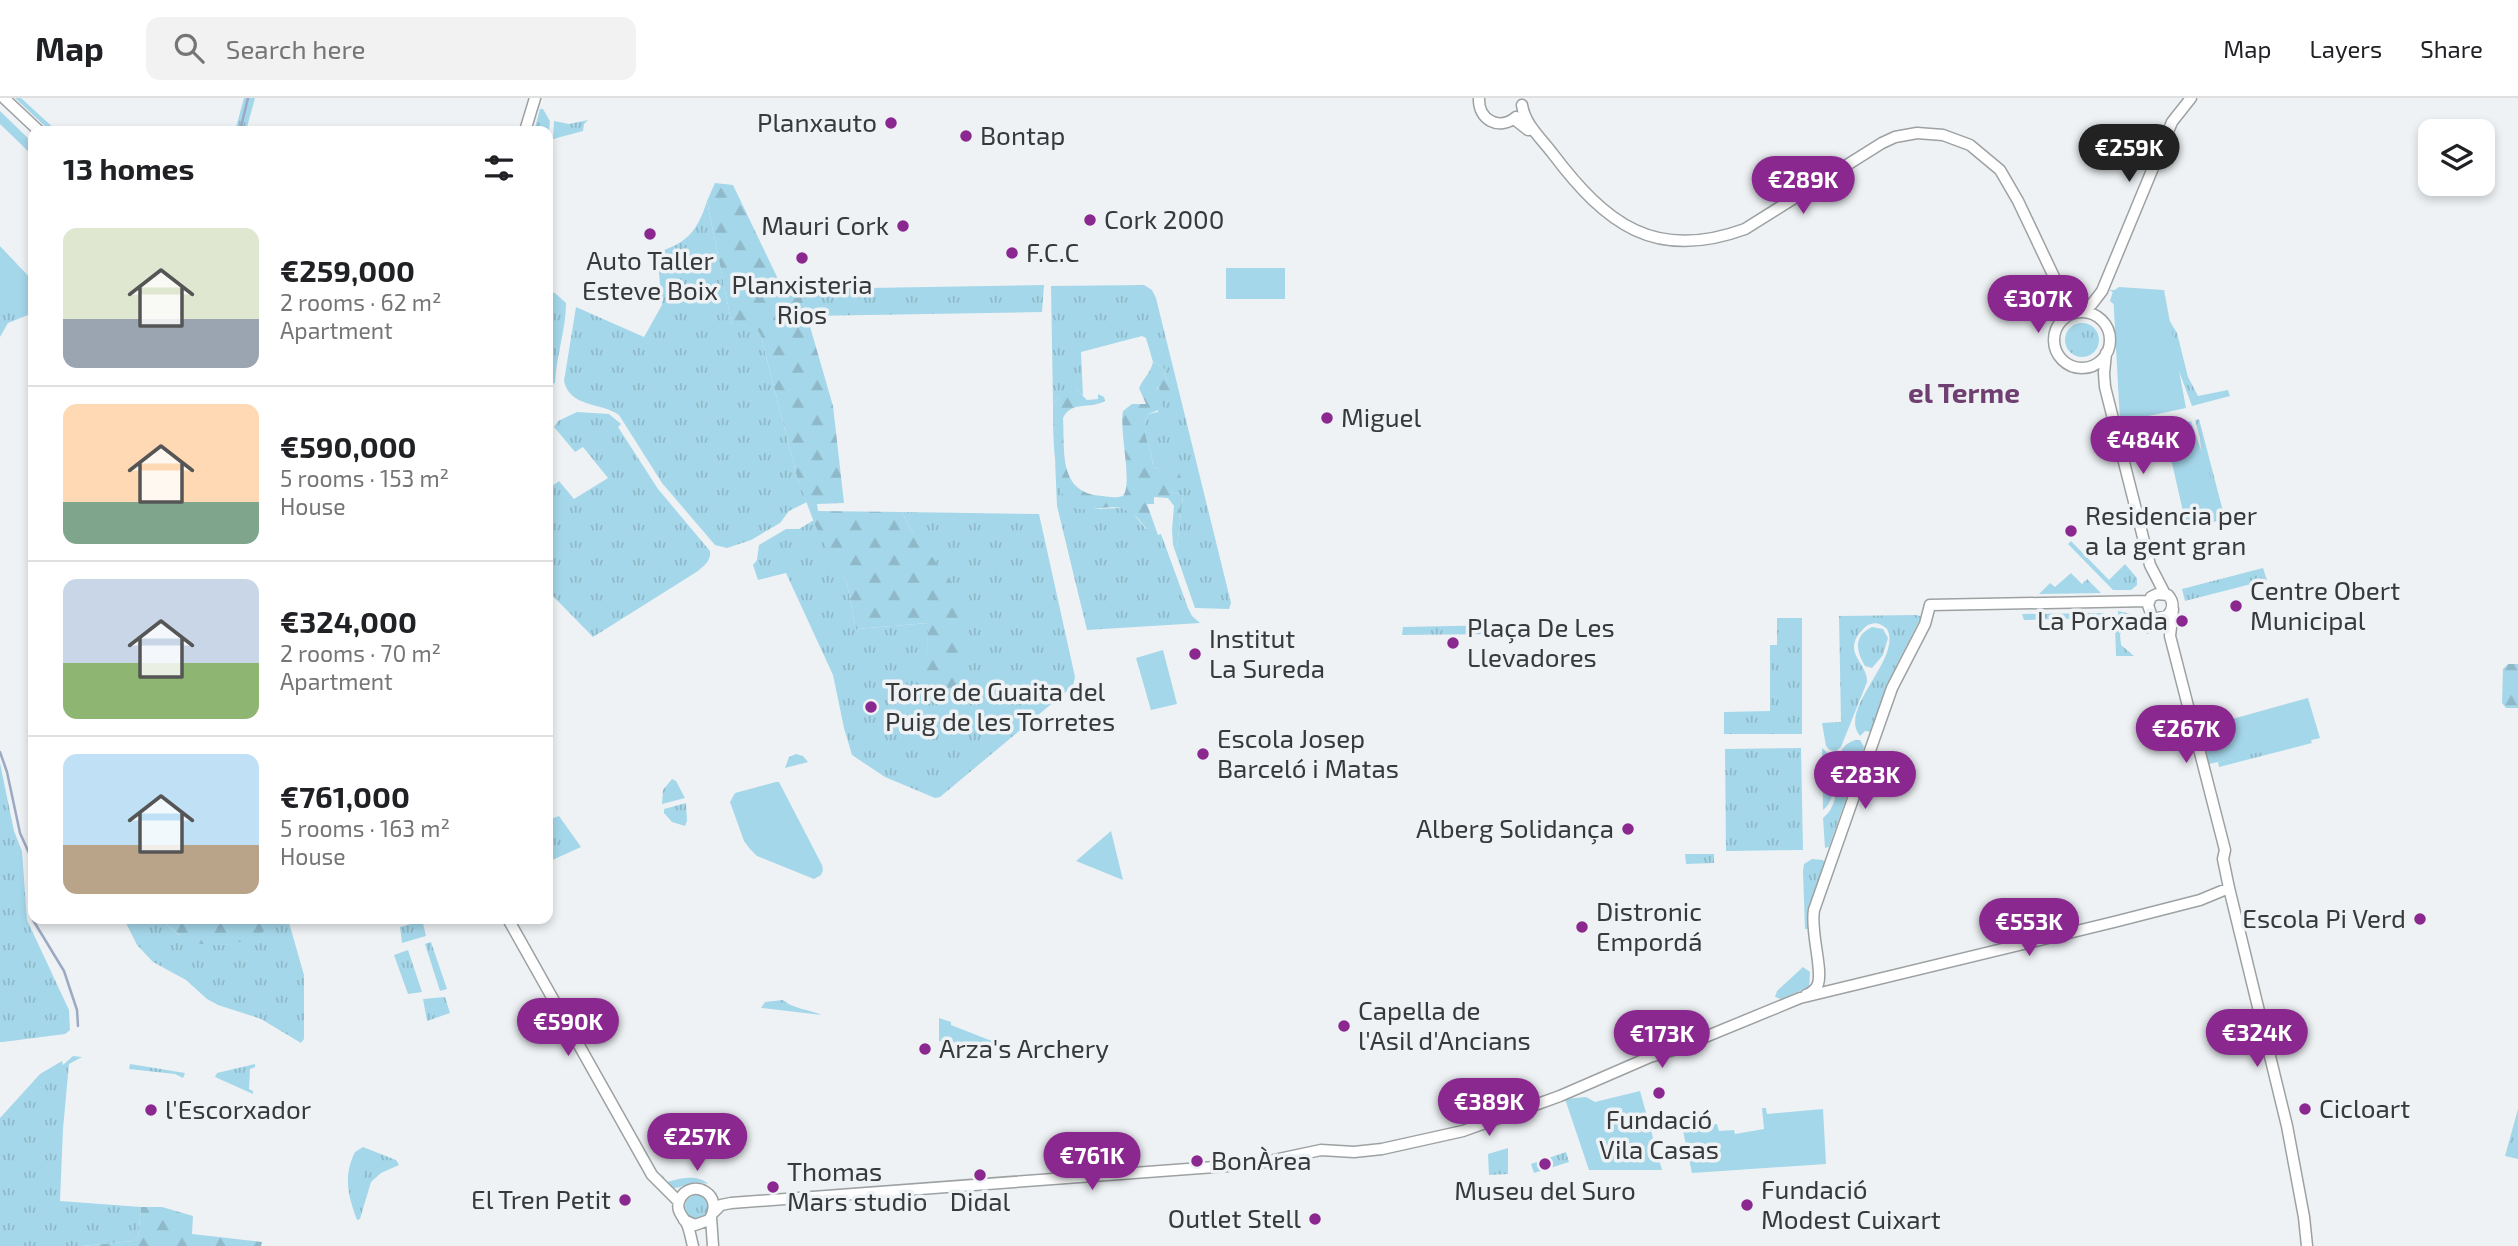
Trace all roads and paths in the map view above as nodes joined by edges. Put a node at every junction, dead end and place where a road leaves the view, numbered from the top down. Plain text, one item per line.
1 (4, 98) edge
2 (535, 98) edge
3 (1479, 98) edge
4 (2191, 98) edge
5 (1522, 102) edge
6 (1514, 119) junction
7 (34, 126) edge
8 (527, 126) edge
9 (2102, 290) junction
10 (2077, 312) junction
11 (2060, 323) junction
12 (2105, 324) junction
13 (2106, 353) junction
14 (2090, 366) junction
15 (2105, 387) junction
16 (2154, 575) junction
17 (2165, 594) junction
18 (2150, 599) junction
19 (2129, 602) junction
20 (2173, 608) junction
21 (2154, 616) junction
22 (2170, 636) junction
23 (2229, 888) junction
24 (511, 924) edge
25 (1800, 998) junction
26 (678, 1202) junction
27 (715, 1209) junction
28 (684, 1220) junction
29 (693, 1244) edge
30 (713, 1246) edge
31 (2307, 1246) edge

1 - 7 street
2 - 8 street
3 - 6 street
4 - 9 street
5 - 6 street
5 - 10 street
6 - 11 street
9 - 10 street
9 - 12 street
10 - 11 street
10 - 12 street
11 - 14 street
12 - 13 street
13 - 14 street
13 - 15 street
14 - 15 street
15 - 16 street
16 - 17 street
16 - 18 street
17 - 18 street
17 - 20 street
18 - 19 street
18 - 21 street
19 - 21 street
19 - 25 street
20 - 21 street
20 - 22 street
21 - 22 street
22 - 23 street
23 - 25 street
23 - 31 street
24 - 26 street
25 - 27 street
26 - 27 street
26 - 28 street
27 - 28 street
27 - 30 street
28 - 29 street

